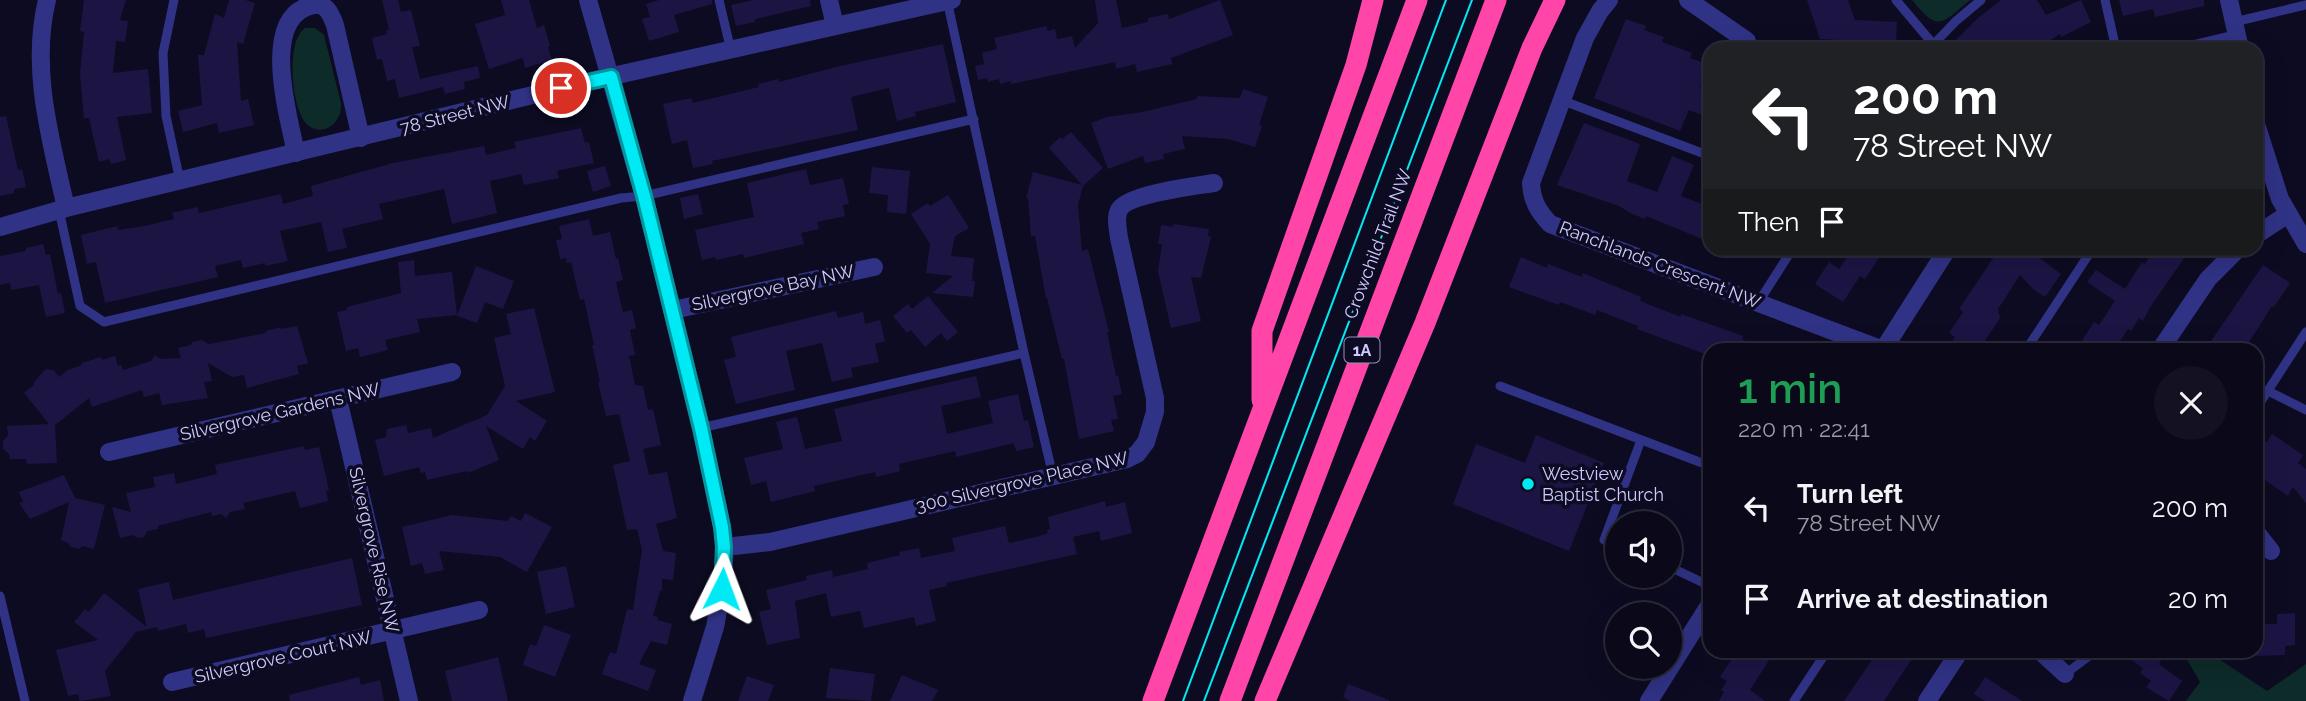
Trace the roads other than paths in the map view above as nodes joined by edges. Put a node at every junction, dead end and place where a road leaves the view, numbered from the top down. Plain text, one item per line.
1 (47, 0) edge
2 (174, 0) edge
3 (588, 0) edge
4 (719, 0) edge
5 (829, 0) edge
6 (949, 0) edge
7 (1373, 0) edge
8 (1417, 0) edge
9 (1496, 0) edge
10 (1555, 0) edge
11 (1609, 0) edge
12 (1688, 0) edge
13 (1896, 0) edge
14 (1981, 0) edge
15 (2105, 0) edge
16 (2229, 0) edge
17 (2306, 5) edge
18 (835, 26) junction
19 (2237, 37) edge
20 (1747, 41) dead end
21 (1928, 42) edge
22 (1935, 42) edge
23 (2114, 42) edge
24 (2220, 42) edge
25 (731, 51) junction
26 (611, 77) junction
27 (1562, 100) junction
28 (974, 119) junction
29 (361, 138) junction
30 (2263, 149) edge
31 (296, 153) junction
32 (1703, 153) edge
33 (180, 181) junction
34 (1214, 183) dead end
35 (644, 196) junction
36 (62, 209) junction
37 (2288, 214) junction
38 (0, 227) edge
39 (2263, 230) edge
40 (2306, 244) edge
41 (1788, 256) edge
42 (1943, 256) edge
43 (2088, 256) edge
44 (2231, 256) edge
45 (874, 267) dead end
46 (1758, 303) junction
47 (673, 310) junction
48 (2306, 332) edge
49 (1864, 343) edge
50 (1887, 343) edge
51 (2030, 343) edge
52 (2165, 343) edge
53 (1024, 353) junction
54 (452, 372) dead end
55 (1500, 386) dead end
56 (2268, 391) junction
57 (2263, 398) edge
58 (338, 399) junction
59 (2306, 410) edge
60 (1262, 412) junction
61 (701, 428) junction
62 (1640, 440) junction
63 (109, 452) dead end
64 (1703, 463) edge
65 (1054, 476) junction
66 (1614, 511) edge
67 (2263, 541) edge
68 (724, 547) junction
69 (2271, 551) dead end
70 (1682, 573) edge
71 (1703, 583) edge
72 (0, 596) edge
73 (479, 610) dead end
74 (1703, 615) edge
75 (394, 632) junction
76 (1822, 658) edge
77 (1955, 658) edge
78 (2048, 658) edge
79 (2086, 658) edge
80 (2065, 674) joint
81 (172, 682) dead end
82 (25, 701) edge
83 (410, 701) edge
84 (692, 701) edge
85 (1153, 701) edge
86 (1230, 701) edge
87 (1265, 701) edge
88 (1649, 701) edge
89 (1794, 701) edge
90 (1927, 701) edge

1 - 36 street
2 - 33 lane
3 - 26 street
4 - 25 lane
5 - 18 street
6 - 18 street, 78 Street NW
6 - 28 lane
7 - 60 highway
8 - 60 highway
9 - 86 highway, Crowchild Trail NW / 1A
10 - 87 highway
11 - 27 street, Ranchlands Crescent NW
12 - 20 street
13 - 21 lane
14 - 22 lane
15 - 23 lane
16 - 19 street
17 - 19 lane
18 - 25 street, 78 Street NW
19 - 24 street
25 - 26 street, 78 Street NW
26 - 29 street, 78 Street NW
26 - 35 street
27 - 32 lane
27 - 46 street, Ranchlands Crescent NW
28 - 35 lane
28 - 53 lane
29 - 31 street, 78 Street NW
29 - 31 street
30 - 37 street
31 - 33 street, 78 Street NW
33 - 36 street, 78 Street NW
34 - 65 street, 300 Silvergrove Place NW
35 - 36 lane
35 - 47 street
36 - 38 street, 78 Street NW
37 - 39 street
37 - 40 street
41 - 46 lane
42 - 50 street
43 - 51 lane
44 - 52 street
45 - 47 street, Silvergrove Bay NW
46 - 49 street, Ranchlands Crescent NW
47 - 61 street
48 - 56 lane
53 - 61 lane
53 - 65 lane
54 - 58 street, Silvergrove Gardens NW
55 - 62 lane
56 - 57 lane
56 - 59 lane
58 - 63 street, Silvergrove Gardens NW
58 - 75 street, Silvergrove Rise NW
60 - 85 highway
61 - 68 street
62 - 64 lane
62 - 66 lane
65 - 68 street, 300 Silvergrove Place NW
67 - 69 street
68 - 84 street
70 - 71 lane
72 - 82 lane
73 - 75 street, Silvergrove Court NW
74 - 88 street
75 - 81 street, Silvergrove Court NW
75 - 83 street, Silvergrove Rise NW
76 - 89 lane
77 - 90 street
78 - 80 street
79 - 80 lane

